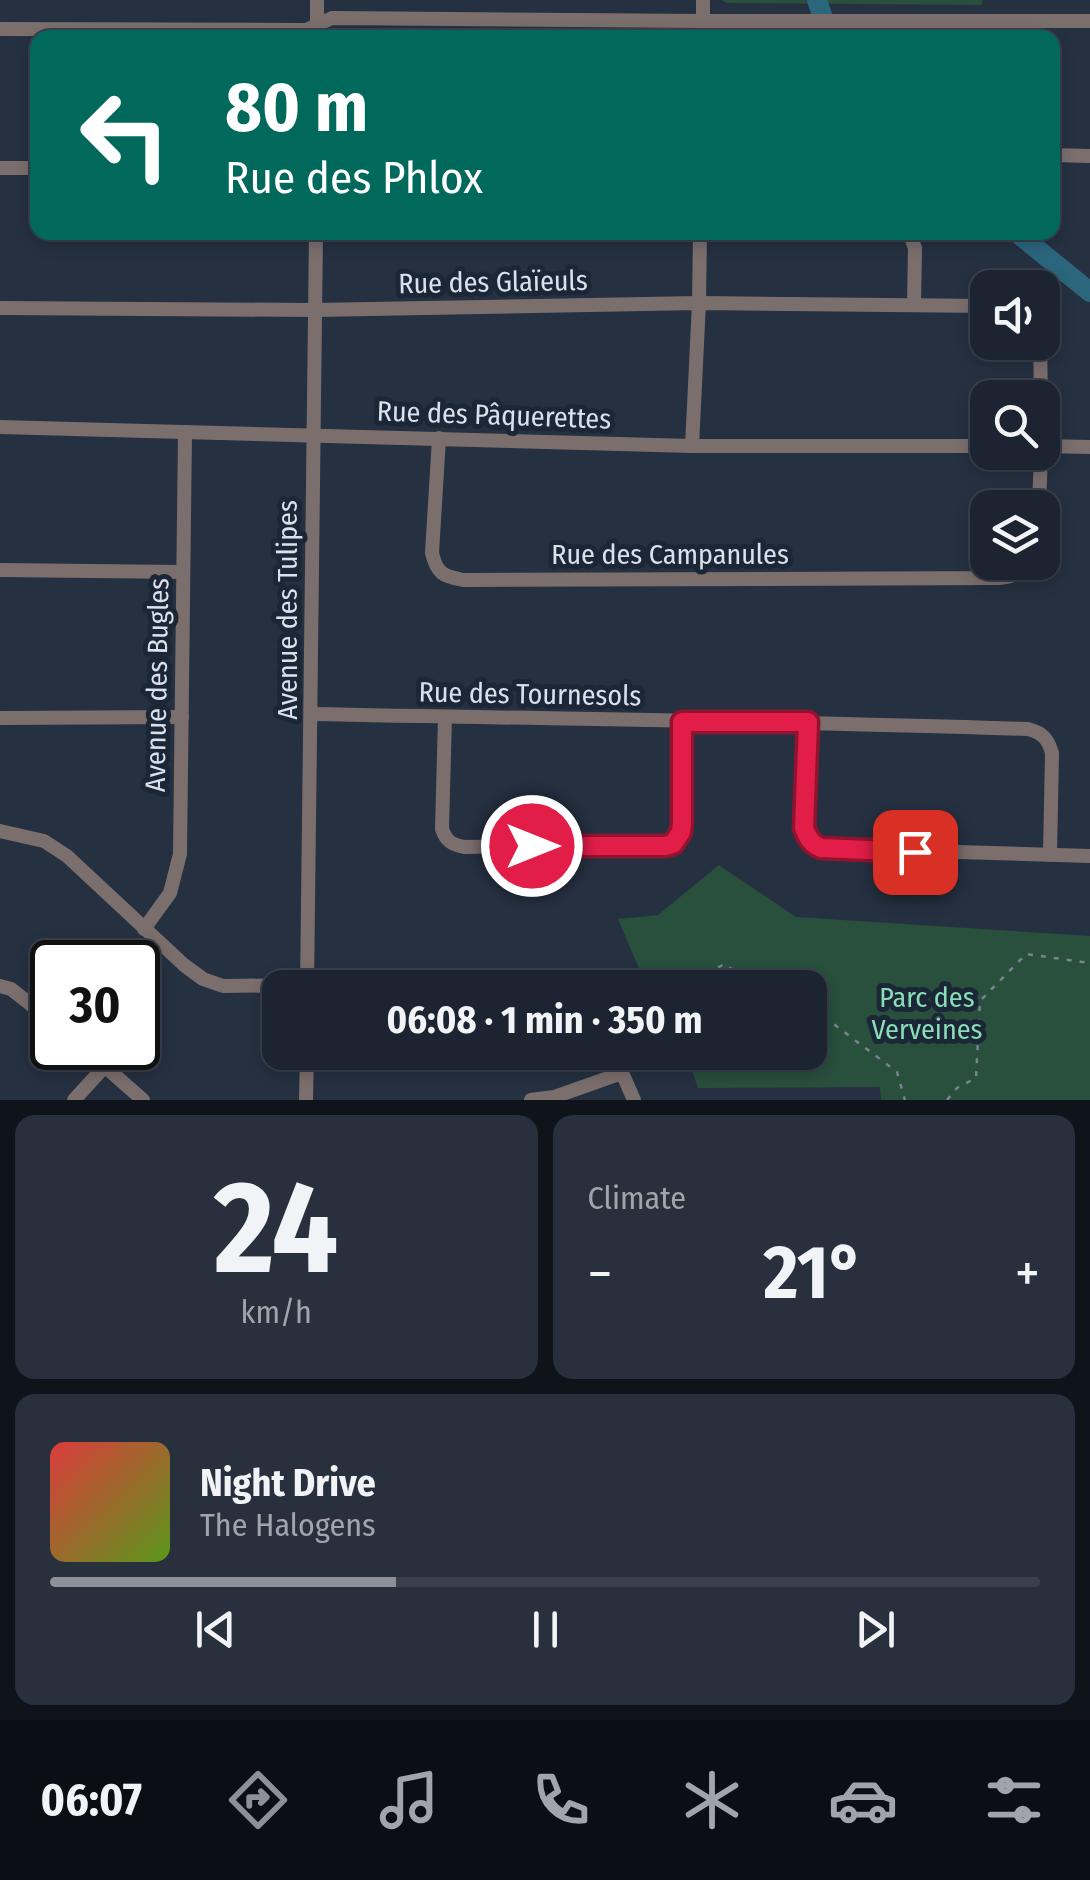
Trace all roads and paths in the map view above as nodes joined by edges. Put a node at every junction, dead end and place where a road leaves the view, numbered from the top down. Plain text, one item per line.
1 (318, 0) edge
2 (703, 0) edge
3 (1090, 21) edge
4 (0, 29) edge
5 (306, 30) edge
6 (317, 30) edge
7 (318, 30) edge
8 (703, 30) edge
9 (1060, 155) edge
10 (1090, 156) edge
11 (0, 168) edge
12 (30, 168) edge
13 (316, 240) edge
14 (700, 240) edge
15 (912, 240) edge
16 (700, 304) junction
17 (914, 304) junction
18 (970, 306) edge
19 (0, 308) edge
20 (314, 310) junction
21 (0, 426) edge
22 (185, 432) junction
23 (313, 435) junction
24 (438, 438) junction
25 (692, 446) junction
26 (970, 446) edge
27 (1090, 446) edge
28 (1060, 448) edge
29 (0, 570) edge
30 (184, 572) junction
31 (970, 578) edge
32 (312, 714) junction
33 (182, 716) junction
34 (445, 717) junction
35 (0, 718) edge
36 (682, 722) junction
37 (808, 722) junction
38 (0, 831) edge
39 (1050, 855) junction
40 (1090, 856) edge
41 (144, 929) junction
42 (1090, 962) edge
43 (308, 970) edge
44 (0, 986) edge
45 (262, 986) edge
46 (30, 1003) edge
47 (827, 1022) edge
48 (102, 1070) edge
49 (110, 1070) edge
50 (307, 1070) edge
51 (620, 1070) edge
52 (622, 1074) junction
53 (74, 1100) edge
54 (143, 1100) edge
55 (306, 1100) edge
56 (531, 1100) edge
57 (634, 1100) edge
58 (905, 1100) edge
59 (947, 1100) edge

1 - 6 street
2 - 8 street
3 - 8 street
4 - 5 street
7 - 8 street
9 - 10 street
11 - 12 street
13 - 20 street, Avenue des Tulipes
14 - 16 street
15 - 17 street
16 - 17 street, Rue des Glaïeuls
16 - 20 street, Rue des Glaïeuls
16 - 25 street
17 - 18 street, Rue des Glaïeuls
19 - 20 street, Rue des Glaïeuls
20 - 23 street, Avenue des Tulipes
21 - 22 street, Rue des Pâquerettes
22 - 23 street, Rue des Pâquerettes
22 - 30 street, Avenue des Bugles
23 - 24 street, Rue des Pâquerettes
23 - 32 street, Avenue des Tulipes
24 - 25 street, Rue des Pâquerettes
24 - 31 street, Rue des Campanules
25 - 26 street, Rue des Pâquerettes
27 - 28 street
29 - 30 street
30 - 33 street, Avenue des Bugles
32 - 34 street, Rue des Tournesols
32 - 43 street, Avenue des Tulipes
33 - 35 street
33 - 41 street, Avenue des Bugles
34 - 36 street, Rue des Tournesols
34 - 36 street
36 - 37 street, Rue des Tournesols
37 - 39 street, Rue des Tournesols
37 - 39 street
38 - 41 street
39 - 40 street
41 - 45 street
42 - 59 path
44 - 46 street
47 - 58 path
48 - 53 street
49 - 54 street
50 - 55 street
51 - 52 street
52 - 56 street
52 - 57 street

